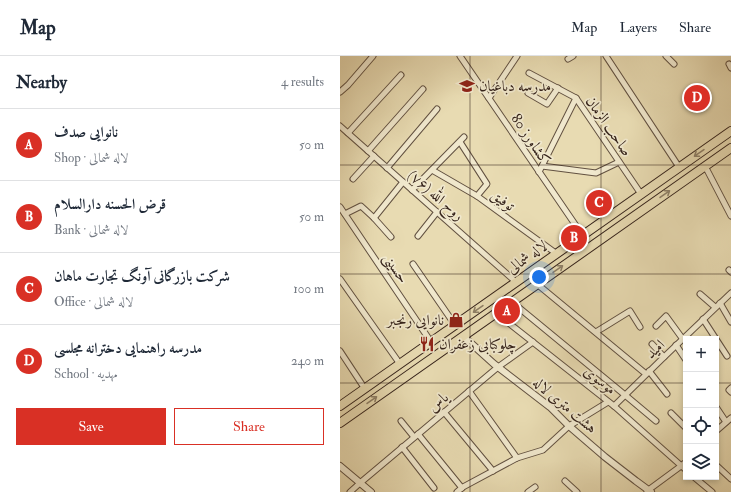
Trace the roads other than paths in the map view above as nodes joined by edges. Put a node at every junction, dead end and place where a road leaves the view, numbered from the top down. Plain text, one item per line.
1 (372, 56) edge
2 (460, 56) edge
3 (517, 56) edge
4 (606, 56) edge
5 (666, 56) edge
6 (674, 64) dead end
7 (529, 73) dead end
8 (401, 75) dead end
9 (558, 88) junction
10 (423, 89) dead end
11 (340, 92) edge
12 (528, 92) dead end
13 (489, 98) junction
14 (576, 98) junction
15 (437, 109) dead end
16 (340, 126) edge
17 (731, 131) edge
18 (348, 133) junction
19 (464, 137) dead end
20 (723, 137) junction
21 (460, 142) junction
22 (731, 148) edge
23 (368, 151) junction
24 (374, 156) junction
25 (619, 162) junction
26 (542, 166) junction
27 (705, 166) junction
28 (679, 167) junction
29 (387, 168) junction
30 (432, 170) junction
31 (539, 172) junction
32 (353, 179) dead end
33 (403, 182) junction
34 (412, 190) junction
35 (641, 194) junction
36 (477, 196) junction
37 (340, 206) edge
38 (437, 212) junction
39 (345, 214) junction
40 (731, 216) edge
41 (374, 218) junction
42 (418, 236) dead end
43 (583, 236) junction
44 (392, 237) dead end
45 (557, 254) junction
46 (413, 264) dead end
47 (340, 279) edge
48 (516, 282) junction
49 (537, 284) junction
50 (731, 293) edge
51 (700, 294) dead end
52 (512, 302) junction
53 (720, 303) junction
54 (715, 307) junction
55 (496, 313) junction
56 (703, 319) junction
57 (731, 322) edge
58 (455, 325) junction
59 (656, 326) dead end
60 (640, 327) dead end
61 (596, 332) junction
62 (463, 336) junction
63 (682, 338) junction
64 (431, 342) junction
65 (533, 342) junction
66 (652, 344) dead end
67 (676, 344) junction
68 (340, 351) edge
69 (415, 354) junction
70 (683, 355) edge
71 (728, 356) dead end
72 (664, 357) junction
73 (400, 364) junction
74 (498, 367) junction
75 (416, 369) junction
76 (648, 372) junction
77 (386, 374) junction
78 (731, 388) edge
79 (365, 389) junction
80 (387, 389) junction
81 (469, 391) junction
82 (731, 392) edge
83 (667, 394) dead end
84 (625, 395) junction
85 (608, 402) junction
86 (341, 404) edge
87 (614, 406) junction
88 (717, 408) edge
89 (444, 412) junction
90 (672, 413) dead end
91 (729, 420) edge
92 (401, 421) dead end
93 (656, 421) dead end
94 (340, 423) edge
95 (683, 425) edge
96 (569, 426) junction
97 (719, 428) edge
98 (416, 435) junction
99 (402, 447) junction
100 (517, 458) junction
101 (340, 466) edge
102 (683, 467) edge
103 (719, 468) edge
104 (683, 469) edge
105 (493, 471) junction
106 (731, 479) edge
107 (698, 480) edge
108 (565, 481) dead end
109 (360, 483) junction
110 (535, 487) dead end
111 (434, 488) dead end
112 (460, 490) edge
113 (649, 491) edge
114 (350, 492) edge
115 (371, 492) edge
116 (528, 492) edge
117 (577, 492) edge
118 (712, 492) edge

1 - 11 street
2 - 13 street, کشاورز 80
3 - 13 street
4 - 28 street
5 - 6 street
7 - 9 street
8 - 18 street
9 - 12 street
9 - 14 street
10 - 23 street
13 - 31 street, کشاورز 80
14 - 25 street, صاحب الزمان
14 - 26 street, صاحب الزمان
15 - 29 street
16 - 18 street, روح الله (۷۶)
17 - 20 main road, لاله شمالی
18 - 23 street, روح الله (۷۶)
19 - 21 street
20 - 22 main road
20 -> 28 main road, لاله شمالی
21 - 30 street
21 - 36 street
22 - 27 main road, لاله شمالی
23 - 24 street, روح الله (۷۶)
24 - 29 street, روح الله (۷۶)
24 - 32 street
25 - 26 street
25 - 35 street, صاحب الزمان
26 - 31 street, صاحب الزمان
27 - 40 street
49 -> 27 main road, لاله شمالی
28 - 35 main road, لاله شمالی
29 - 33 street, روح الله (۷۶)
30 - 34 street
30 - 36 street, توفیق
31 - 43 street, کشاورز 80
33 - 34 street, روح الله (۷۶)
33 - 41 street
34 - 38 street, روح الله (۷۶)
35 - 43 main road, لاله شمالی
36 - 45 street, توفیق
37 - 39 street, حسینی
38 - 42 street
38 - 48 street, روح الله (۷۶)
39 - 41 street
39 - 64 street, حسینی
41 - 44 street
43 - 45 main road, لاله شمالی
45 - 48 main road, لاله شمالی
46 - 58 street
47 - 73 street
48 -> 58 main road, لاله شمالی
49 - 52 main road, لاله شمالی
49 - 61 street
50 - 53 street, امید
51 - 54 street
52 - 55 main road, لاله شمالی
52 - 84 street
53 - 54 street, امید
53 - 57 street
54 - 56 street, امید
55 - 62 main road, لاله شمالی
55 - 65 street, موسوی
56 - 63 street, امید
56 - 71 street
58 - 64 main road, لاله شمالی
59 - 63 street
60 - 61 street
61 - 76 street
62 - 74 street, هشت متری لاله
62 - 75 main road, لاله شمالی
63 - 67 street, امید
64 - 69 main road, لاله شمالی
65 - 74 street, یاس
65 - 85 street, موسوی
66 - 72 street
67 - 70 street
67 - 72 street, امید
68 - 79 street
69 - 73 main road, لاله شمالی
69 - 75 main road
72 - 76 street, امید
73 - 77 main road, لاله شمالی
74 - 81 street, یاس
74 - 96 street, هشت متری لاله
75 - 80 main road, لاله شمالی
76 - 83 street
76 - 84 street, امید
77 - 79 main road, لاله شمالی
77 - 80 main road
78 - 82 street
79 - 86 main road, لاله شمالی
94 -> 80 main road, لاله شمالی
81 - 89 street, یاس
81 - 100 street
84 - 87 street, امید
84 - 93 street
85 - 87 street, موسوی
85 - 96 street
87 - 102 street, موسوی
88 - 91 street
89 - 98 street, یاس
89 - 105 street
90 - 95 street
91 - 97 street
92 - 98 street
96 - 100 street
96 - 113 street, هشت متری لاله
98 - 99 street, یاس
98 - 112 street
99 - 109 street, یاس
99 - 111 street
100 - 105 street
101 - 109 street
103 - 106 street
104 - 113 street
105 - 112 street
107 - 118 street
108 - 117 street
109 - 114 street, یاس
109 - 115 street
110 - 116 street

